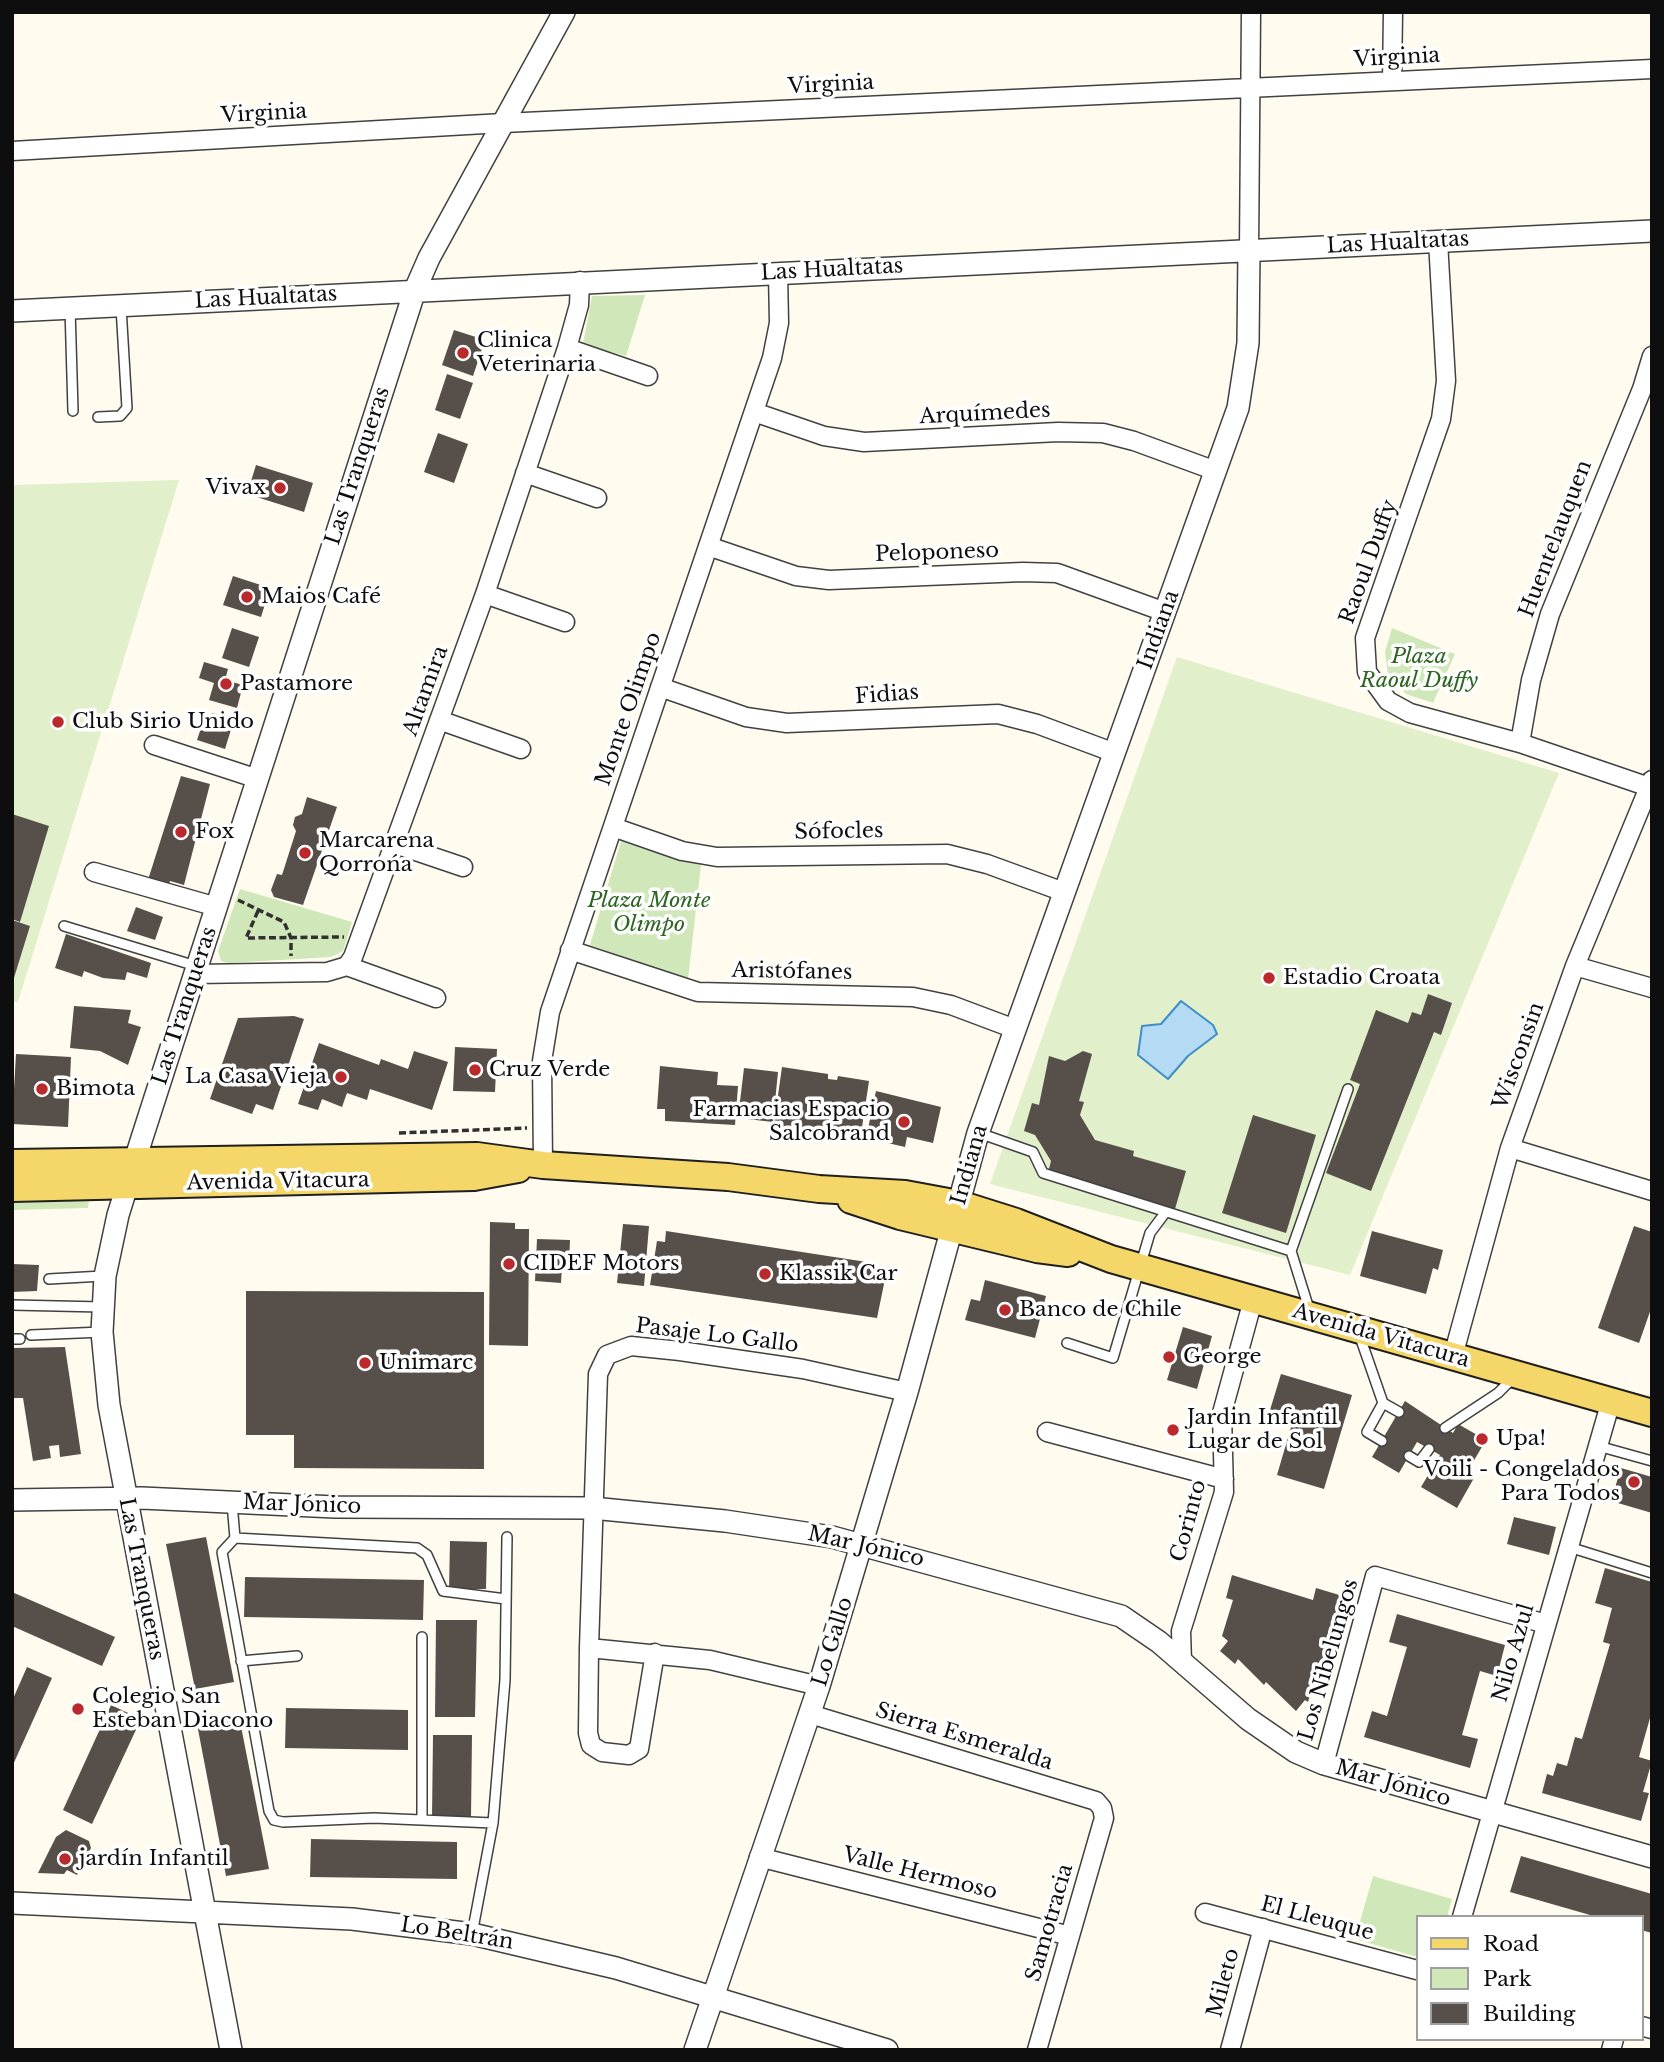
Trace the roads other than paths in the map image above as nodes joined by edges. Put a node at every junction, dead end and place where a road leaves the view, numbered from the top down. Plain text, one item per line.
1 (564, 12) edge
2 (1251, 12) edge
3 (1392, 12) edge
4 (1652, 69) edge
5 (1392, 81) junction
6 (1250, 88) junction
7 (503, 123) junction
8 (12, 151) edge
9 (1652, 231) edge
10 (1438, 241) junction
11 (1249, 250) junction
12 (778, 272) junction
13 (580, 281) junction
14 (415, 290) junction
15 (121, 305) junction
16 (70, 308) junction
17 (12, 311) edge
18 (567, 348) junction
19 (1652, 356) edge
20 (648, 376) dead end
21 (73, 411) dead end
22 (754, 412) junction
23 (98, 417) dead end
24 (1216, 471) junction
25 (525, 473) junction
26 (597, 498) dead end
27 (708, 546) junction
28 (485, 594) junction
29 (1165, 612) junction
30 (565, 622) dead end
31 (660, 687) junction
32 (439, 720) junction
33 (1520, 743) junction
34 (154, 745) dead end
35 (521, 749) dead end
36 (1115, 753) junction
37 (258, 779) junction
38 (1651, 785) edge
39 (612, 827) junction
40 (395, 844) junction
41 (463, 867) dead end
42 (94, 872) dead end
43 (1065, 892) junction
44 (216, 907) junction
45 (64, 926) dead end
46 (570, 950) junction
47 (347, 966) junction
48 (1575, 966) junction
49 (196, 971) junction
50 (1652, 988) edge
51 (436, 998) dead end
52 (1015, 1029) junction
53 (1348, 1089) dead end
54 (978, 1133) junction
55 (1510, 1148) junction
56 (12, 1163) edge
57 (543, 1165) junction
58 (131, 1173) junction
59 (12, 1188) edge
60 (1652, 1191) edge
61 (1165, 1213) junction
62 (956, 1216) junction
63 (1291, 1251) junction
64 (1139, 1267) junction
65 (105, 1276) junction
66 (49, 1279) dead end
67 (1253, 1300) junction
68 (12, 1305) edge
69 (102, 1307) junction
70 (1312, 1317) junction
71 (1357, 1329) junction
72 (102, 1332) junction
73 (32, 1335) dead end
74 (1067, 1343) dead end
75 (1453, 1356) junction
76 (1517, 1375) junction
77 (907, 1392) junction
78 (1611, 1401) junction
79 (1382, 1403) junction
80 (1399, 1412) dead end
81 (1652, 1413) edge
82 (1445, 1426) dead end
83 (1047, 1432) dead end
84 (1382, 1441) dead end
85 (1598, 1446) junction
86 (1429, 1449) dead end
87 (1409, 1455) dead end
88 (1652, 1461) edge
89 (1224, 1479) junction
90 (125, 1498) junction
91 (12, 1500) edge
92 (232, 1503) junction
93 (592, 1508) junction
94 (507, 1537) dead end
95 (235, 1538) junction
96 (863, 1545) junction
97 (1569, 1547) junction
98 (1652, 1573) edge
99 (506, 1599) junction
100 (1546, 1624) junction
101 (1181, 1631) junction
102 (422, 1637) dead end
103 (1159, 1642) junction
104 (589, 1648) junction
105 (655, 1653) junction
106 (297, 1656) dead end
107 (241, 1661) junction
108 (1182, 1662) junction
109 (819, 1686) junction
110 (810, 1714) junction
111 (1324, 1765) junction
112 (1102, 1808) joint
113 (1492, 1812) junction
114 (422, 1820) junction
115 (493, 1823) junction
116 (759, 1857) junction
117 (1652, 1857) edge
118 (12, 1903) edge
119 (203, 1912) junction
120 (1206, 1913) dead end
121 (1463, 1915) edge
122 (1263, 1928) junction
123 (472, 1934) junction
124 (1070, 1937) junction
125 (1416, 1970) edge
126 (712, 1998) junction
127 (231, 2050) edge
128 (695, 2050) edge
129 (887, 2050) edge
130 (1037, 2050) edge
131 (1230, 2050) edge

1 - 7 street, Las Tranqueras
2 - 6 street, Indiana
3 - 5 street
4 - 5 street, Virginia
5 - 6 street, Virginia
6 - 7 street, Virginia
6 - 11 street, Indiana
7 - 8 street, Virginia
7 - 14 street, Las Tranqueras
9 - 10 street, Las Hualtatas
10 - 11 street, Las Hualtatas
10 - 33 street, Raoul Duffy
11 - 12 street, Las Hualtatas
11 - 24 street, Indiana
12 - 13 street, Las Hualtatas
12 - 22 street, Monte Olimpo
13 - 14 street, Las Hualtatas
13 - 18 street, Altamira
14 - 15 street, Las Hualtatas
14 - 37 street, Las Tranqueras
15 - 16 street, Las Hualtatas
15 - 23 lane
16 - 17 street, Las Hualtatas
16 - 21 lane
18 - 20 street
18 - 25 street, Altamira
19 - 33 street, Huentelauquen
22 - 24 street, Arquímedes
22 - 27 street, Monte Olimpo
24 - 29 street, Indiana
25 - 26 street
25 - 28 street, Altamira
27 - 29 street, Peloponeso
27 - 31 street, Monte Olimpo
28 - 30 street
28 - 32 street, Altamira
29 - 36 street, Indiana
31 - 36 street, Fidias
31 - 39 street, Monte Olimpo
32 - 35 street
32 - 40 street, Altamira
33 - 38 street, Raoul Duffy
34 - 37 street
36 - 43 street, Indiana
37 - 44 street, Las Tranqueras
38 - 48 street, Wisconsin
39 - 43 street, Sófocles
39 - 46 street, Monte Olimpo
40 - 41 street
40 - 47 street, Altamira
42 - 44 street
43 - 52 street, Indiana
44 - 49 street, Las Tranqueras
45 - 49 lane
46 - 52 street, Aristófanes
46 - 57 street, Monte Olimpo
47 - 49 street
47 - 51 street
48 - 50 street
48 - 55 street, Wisconsin
49 - 58 street, Las Tranqueras
52 - 54 street, Indiana
53 - 63 lane
54 - 61 lane
54 - 62 street, Indiana
55 - 60 street
55 - 75 street, Wisconsin
56 - 58 main road, Avenida Vitacura
57 - 58 main road, Avenida Vitacura
57 - 62 main road, Avenida Vitacura
58 - 59 main road, Avenida Vitacura
58 - 65 street, Las Tranqueras
61 - 63 lane
61 - 64 lane
62 - 64 main road, Avenida Vitacura
62 - 77 street, Lo Gallo
63 - 70 lane
64 - 67 main road, Avenida Vitacura
64 - 74 lane
65 - 66 lane
65 - 69 street, Las Tranqueras
67 - 70 main road, Avenida Vitacura
67 - 89 street, Corinto
68 - 69 lane
69 - 72 street, Las Tranqueras
70 - 71 main road, Avenida Vitacura
71 - 75 main road, Avenida Vitacura
71 - 79 lane
72 - 73 lane
72 - 90 street, Las Tranqueras
75 - 76 main road, Avenida Vitacura
76 - 78 main road, Avenida Vitacura
76 - 82 lane
77 - 93 street, Pasaje Lo Gallo
77 - 96 street, Lo Gallo
78 - 81 main road, Avenida Vitacura
78 - 85 street, Nilo Azul
79 - 80 lane
79 - 84 lane
83 - 89 street
85 - 88 lane
85 - 97 street, Nilo Azul
86 - 87 lane
89 - 101 street, Corinto
90 - 91 street, Mar Jónico
90 - 92 street, Mar Jónico
90 - 119 street, Las Tranqueras
92 - 93 street, Mar Jónico
92 - 95 lane
93 - 96 street, Mar Jónico
93 - 104 street, Pasaje Lo Gallo
94 - 99 lane
95 - 99 lane
95 - 107 lane
96 - 103 street, Mar Jónico
96 - 109 street, Lo Gallo
97 - 98 lane
97 - 100 street, Nilo Azul
99 - 115 lane
100 - 111 street, Los Nibelungos
100 - 113 street, Nilo Azul
101 - 103 street
101 - 108 street, Corinto
102 - 114 lane
103 - 108 street, Mar Jónico
104 - 105 street
104 - 105 street, Pasaje Lo Gallo
105 - 109 street
106 - 107 lane
107 - 114 lane
108 - 111 street, Mar Jónico
109 - 110 street, Lo Gallo
110 - 112 street, Sierra Esmeralda
110 - 116 street, Lo Gallo
111 - 113 street, Mar Jónico
112 - 124 street, Samotracia
113 - 117 street, Mar Jónico
113 - 121 street, Nilo Azul
114 - 115 lane
115 - 123 lane
116 - 124 street, Valle Hermoso
116 - 126 street, Lo Gallo
118 - 119 street, Lo Beltrán
119 - 123 street, Lo Beltrán
119 - 127 street, Las Tranqueras
120 - 122 street, El Lleuque
122 - 125 street, El Lleuque
122 - 131 street, Mileto
123 - 126 street, Lo Beltrán
124 - 130 street, Samotracia
126 - 128 street, Lo Gallo
126 - 129 street, Lo Beltrán

